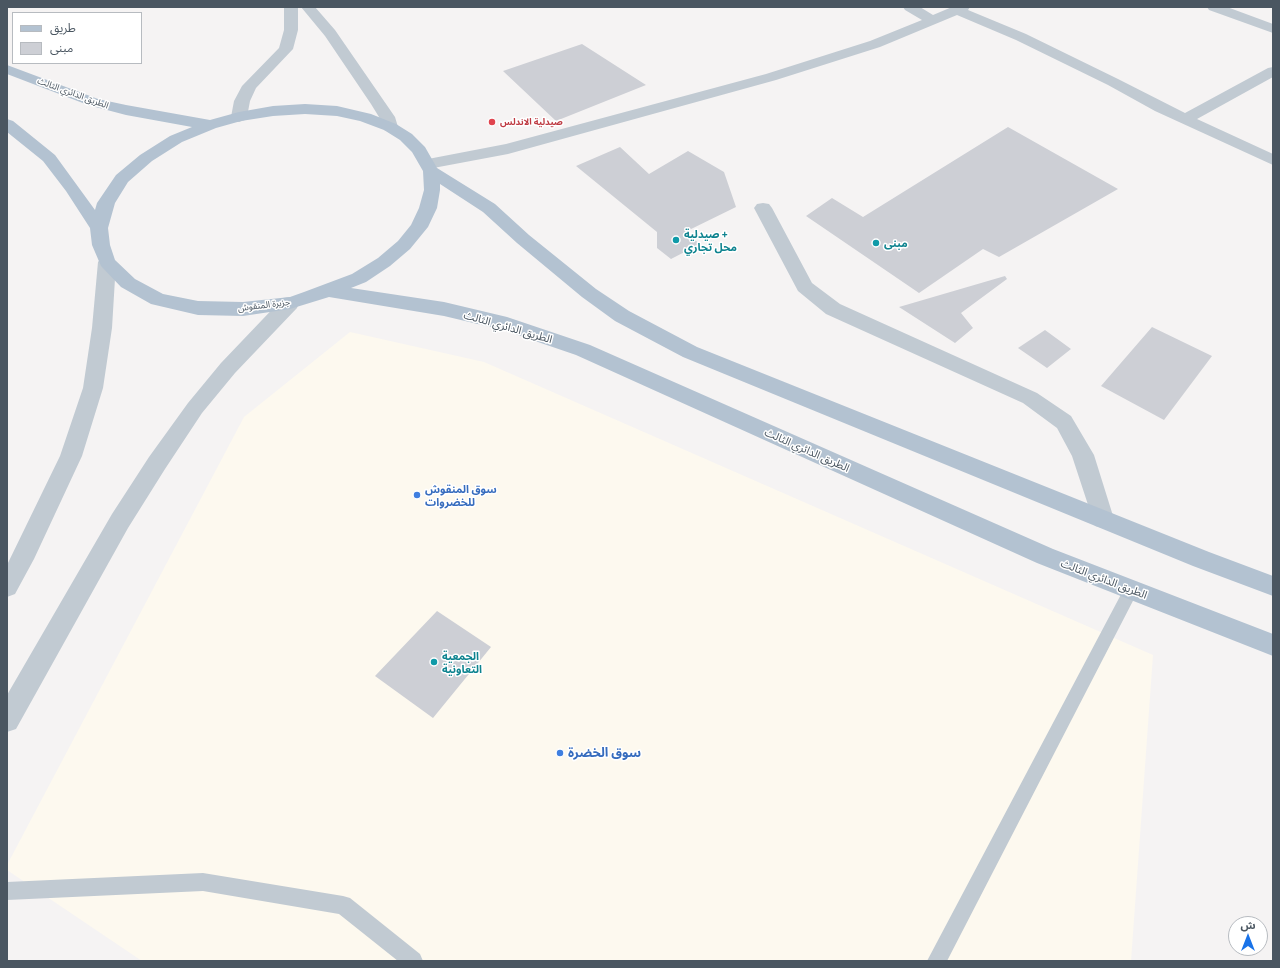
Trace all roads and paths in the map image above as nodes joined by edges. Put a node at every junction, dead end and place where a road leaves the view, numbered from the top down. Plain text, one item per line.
1 (290, 7) edge
2 (308, 7) edge
3 (910, 7) edge
4 (1214, 7) edge
5 (960, 9) edge
6 (933, 21) junction
7 (1273, 29) edge
8 (7, 68) edge
9 (1273, 71) edge
10 (239, 116) junction
11 (1186, 119) junction
12 (7, 124) edge
13 (210, 125) junction
14 (390, 127) junction
15 (1273, 160) edge
16 (429, 167) junction
17 (763, 208) dead end
18 (99, 228) junction
19 (107, 262) junction
20 (330, 291) junction
21 (290, 303) junction
22 (1103, 519) junction
23 (1273, 586) edge
24 (7, 587) edge
25 (1131, 590) junction
26 (1273, 645) edge
27 (7, 720) edge
28 (7, 891) edge
29 (413, 961) edge
30 (937, 961) edge

1 - 10 street
2 - 14 street
3 - 6 street
4 - 7 street
5 - 6 street
5 - 11 street
6 - 16 street
8 - 13 main road, الطريق الدائري الثالث
9 - 11 street
10 - 13 main road, جزيرة المنقوش
10 - 14 main road, جزيرة المنقوش
11 - 15 street
12 - 18 main road
13 - 18 main road, جزيرة المنقوش
14 - 16 main road, جزيرة المنقوش
16 - 20 main road, جزيرة المنقوش
16 - 22 main road
17 - 22 street
18 - 19 main road, جزيرة المنقوش
19 - 21 main road, جزيرة المنقوش
19 - 24 street
20 - 21 main road, جزيرة المنقوش
20 - 25 main road, الطريق الدائري الثالث
21 - 27 street
22 - 23 main road
25 - 26 main road, الطريق الدائري الثالث
25 - 30 lane
28 - 29 lane

